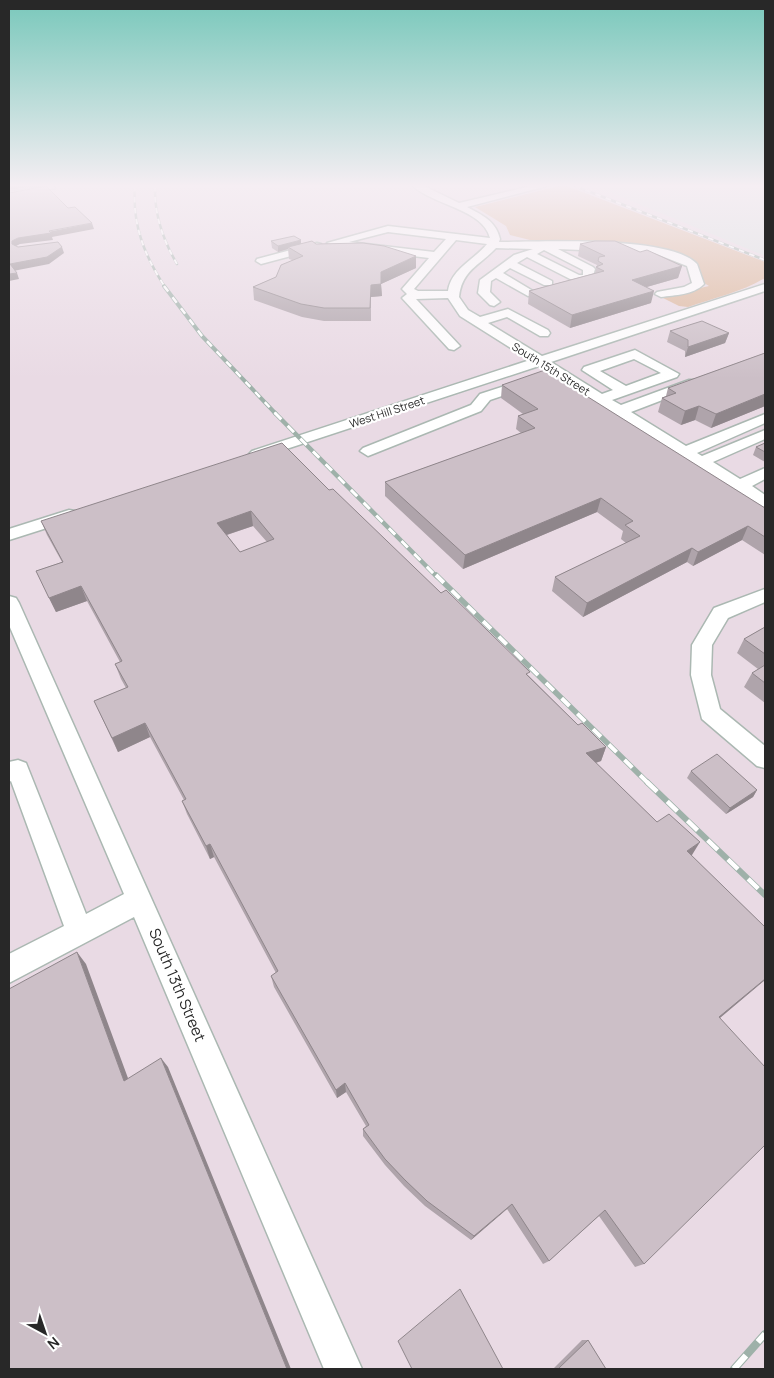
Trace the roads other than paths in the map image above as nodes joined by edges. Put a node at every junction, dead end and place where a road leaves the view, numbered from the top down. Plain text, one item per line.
1 (303, 250) edge
2 (391, 250) edge
3 (442, 250) edge
4 (488, 250) edge
5 (539, 250) edge
6 (554, 250) edge
7 (656, 250) edge
8 (529, 254) junction
9 (437, 256) junction
10 (261, 261) dead end
11 (510, 263) junction
12 (495, 273) junction
13 (548, 283) dead end
14 (765, 287) edge
15 (414, 294) junction
16 (453, 294) junction
17 (532, 294) edge
18 (661, 294) dead end
19 (494, 302) dead end
20 (477, 322) junction
21 (544, 333) dead end
22 (454, 346) dead end
23 (539, 362) junction
24 (557, 372) junction
25 (710, 377) edge
26 (625, 391) junction
27 (600, 399) junction
28 (619, 411) junction
29 (765, 418) edge
30 (765, 434) edge
31 (368, 451) dead end
32 (685, 452) junction
33 (243, 459) edge
34 (701, 462) junction
35 (765, 473) edge
36 (740, 486) junction
37 (765, 502) edge
38 (85, 510) edge
39 (9, 534) edge
40 (765, 595) edge
41 (12, 618) edge
42 (765, 760) edge
43 (9, 772) edge
44 (140, 900) junction
45 (80, 932) junction
46 (9, 969) edge
47 (342, 1369) edge

1 - 10 street
2 - 9 street
3 - 9 street
4 - 16 street
5 - 8 street
6 - 8 street
7 - 18 street
8 - 11 street
9 - 15 street
11 - 12 street
11 - 13 street
12 - 17 street
12 - 19 street
14 - 23 street, West Hill Street
15 - 16 street
15 - 22 street
16 - 20 street, South 15th Street
20 - 21 street
20 - 23 street, South 15th Street
23 - 24 street, South 15th Street
23 - 33 street, West Hill Street
24 - 27 street, South 15th Street
24 - 31 street
25 - 28 street
26 - 26 street
26 - 27 street
27 - 28 street, South 15th Street
28 - 32 street, South 15th Street
29 - 32 street
30 - 34 street
32 - 34 street, South 15th Street
34 - 36 street, South 15th Street
35 - 36 street
36 - 37 street, South 15th Street
38 - 39 street
40 - 42 street
41 - 44 street, South 13th Street
43 - 45 street
44 - 45 street
44 - 47 street, South 13th Street
45 - 46 street

